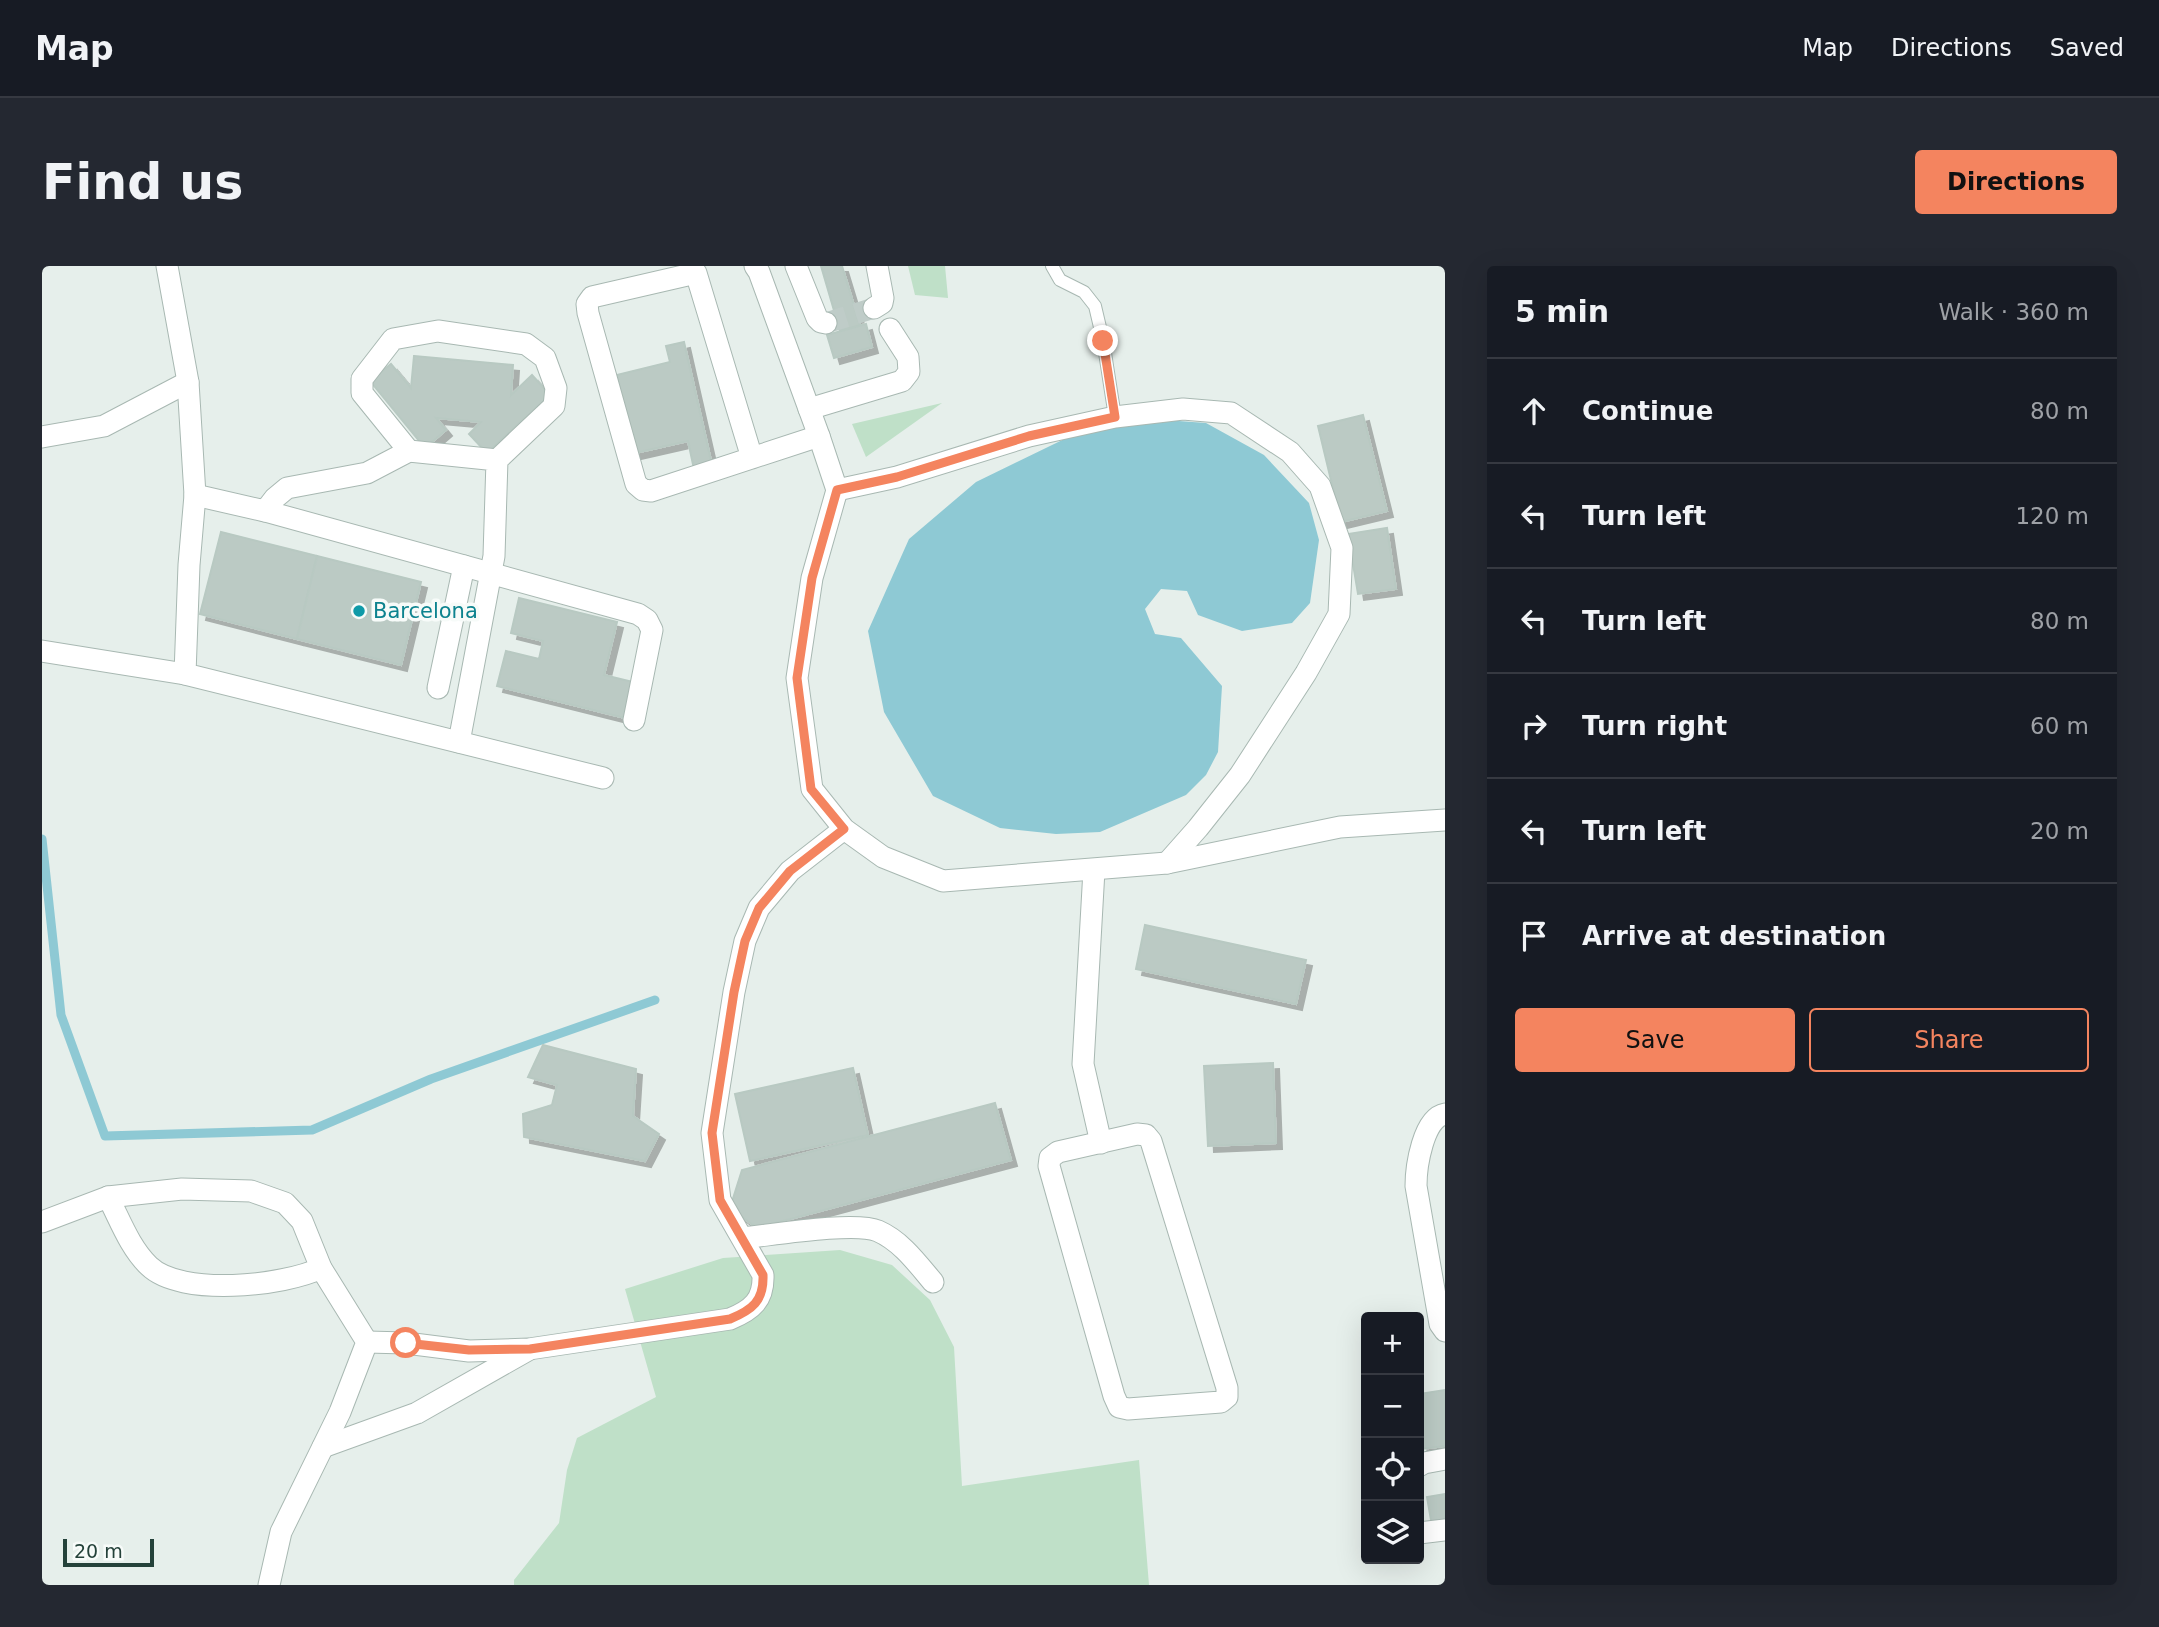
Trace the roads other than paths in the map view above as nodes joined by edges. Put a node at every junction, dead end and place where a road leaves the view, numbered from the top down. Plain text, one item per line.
1 (167, 266) edge
2 (877, 266) edge
3 (1052, 266) edge
4 (796, 267) edge
5 (693, 269) edge
6 (758, 272) edge
7 (874, 308) dead end
8 (826, 323) dead end
9 (890, 329) dead end
10 (188, 382) junction
11 (809, 409) junction
12 (1115, 417) junction
13 (819, 436) junction
14 (42, 437) edge
15 (409, 451) junction
16 (752, 458) junction
17 (497, 460) junction
18 (837, 490) junction
19 (195, 495) junction
20 (265, 511) junction
21 (464, 566) junction
22 (491, 574) junction
23 (42, 651) edge
24 (185, 674) junction
25 (438, 688) dead end
26 (634, 720) dead end
27 (459, 743) junction
28 (603, 778) dead end
29 (1445, 820) edge
30 (844, 829) junction
31 (1167, 863) junction
32 (1094, 870) junction
33 (1445, 1114) edge
34 (1101, 1143) junction
35 (108, 1197) junction
36 (42, 1222) edge
37 (743, 1238) junction
38 (320, 1268) junction
39 (933, 1282) dead end
40 (1445, 1331) edge
41 (367, 1342) junction
42 (530, 1349) junction
43 (323, 1447) junction
44 (1445, 1459) edge
45 (1424, 1462) edge
46 (1445, 1530) edge
47 (1424, 1532) edge
48 (269, 1585) edge

1 - 10 street
2 - 7 street
3 - 12 lane
4 - 6 street
4 - 8 street
5 - 16 street
5 - 16 street
6 - 11 street
9 - 11 street
10 - 14 street
10 - 19 street
11 - 13 street
12 - 18 street
12 - 31 street
13 - 16 street
13 - 18 street
15 - 17 street
15 - 17 street
15 - 20 street
17 - 22 street
18 - 30 street
19 - 20 street
19 - 24 street
20 - 21 street
21 - 22 street
21 - 25 street
22 - 26 street
22 - 27 street
23 - 24 street
24 - 27 street
27 - 28 street
29 - 31 street
30 - 32 street
30 - 37 street
31 - 32 street
32 - 34 street
33 - 40 street
34 - 34 street
35 - 36 street
35 - 38 street
35 - 38 street
37 - 39 street
37 - 42 street
38 - 41 street
41 - 42 street
41 - 43 street
42 - 43 street
43 - 48 street
44 - 45 street
46 - 47 street

